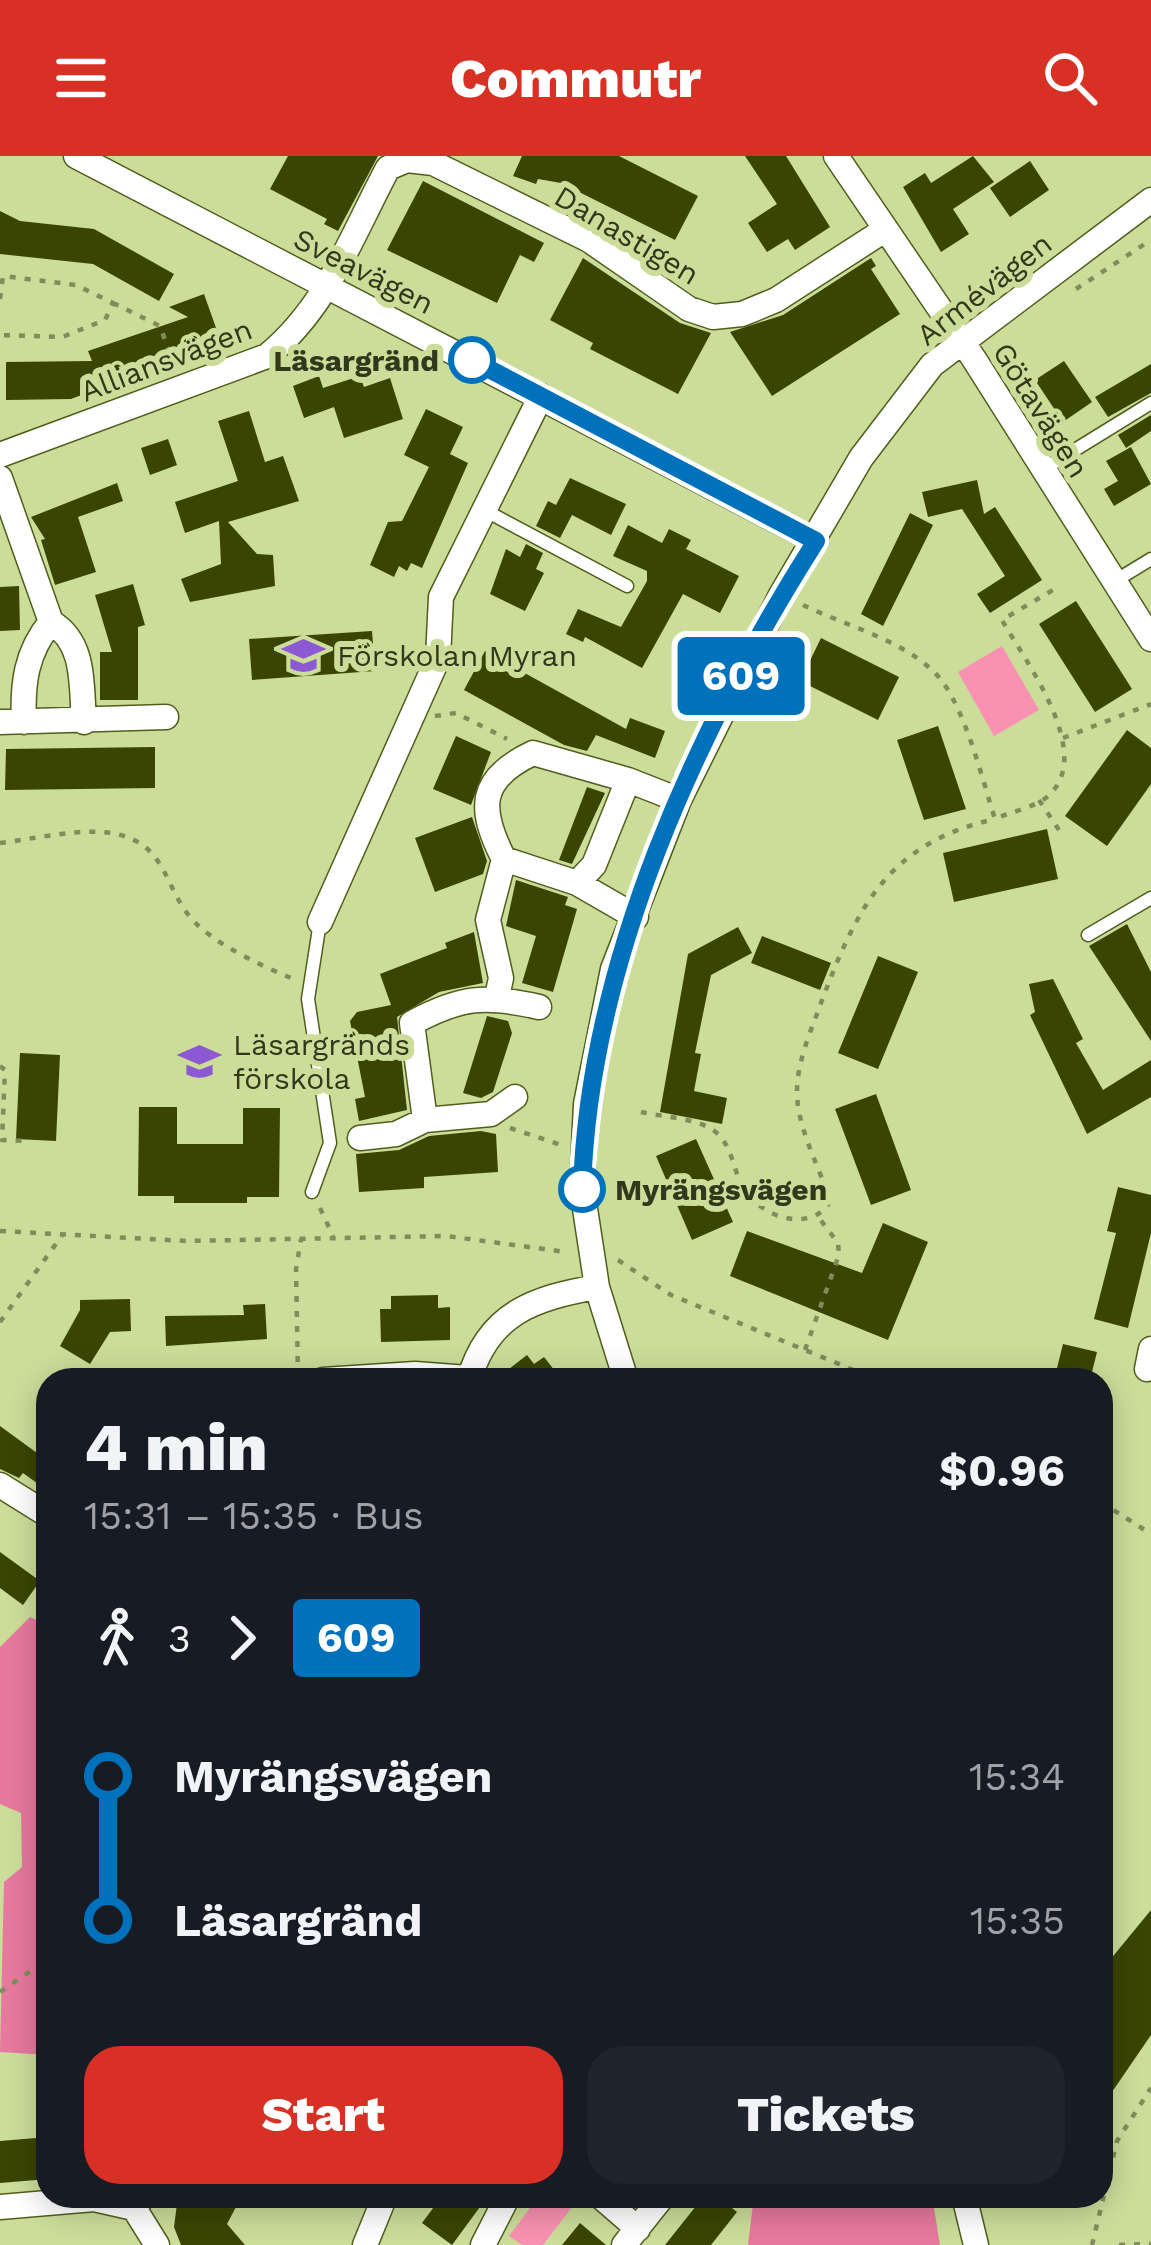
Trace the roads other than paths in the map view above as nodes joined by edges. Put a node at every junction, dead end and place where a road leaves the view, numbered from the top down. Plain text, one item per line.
1 (76, 156) edge
2 (836, 156) edge
3 (1151, 200) edge
4 (883, 231) junction
5 (329, 287) junction
6 (961, 339) junction
7 (541, 396) junction
8 (1151, 404) edge
9 (0, 455) edge
10 (1044, 469) junction
11 (0, 478) edge
12 (484, 510) junction
13 (816, 541) junction
14 (1151, 559) edge
15 (1114, 581) junction
16 (627, 586) dead end
17 (51, 622) junction
18 (1151, 638) edge
19 (166, 717) dead end
20 (12, 722) edge
21 (84, 722) junction
22 (628, 781) junction
23 (679, 800) junction
24 (504, 859) junction
25 (577, 883) junction
26 (1151, 898) edge
27 (636, 917) junction
28 (320, 922) joint
29 (1088, 935) dead end
30 (496, 997) junction
31 (539, 1007) dead end
32 (515, 1097) dead end
33 (425, 1120) junction
34 (360, 1138) dead end
35 (312, 1192) road end
36 (597, 1287) junction
37 (474, 1368) edge
38 (622, 1368) edge
39 (0, 1485) edge
40 (36, 1508) edge
41 (36, 2204) edge
42 (0, 2207) edge
43 (141, 2208) edge
44 (380, 2208) edge
45 (502, 2208) edge
46 (609, 2208) edge
47 (654, 2208) edge
48 (967, 2208) edge
49 (631, 2237) edge
50 (157, 2245) edge
51 (365, 2245) edge
52 (483, 2245) edge
53 (976, 2245) edge

1 - 5 street, Sveavägen
2 - 4 street, Götavägen
3 - 6 street, Armévägen
4 - 5 street, Danastigen
4 - 6 street, Götavägen
5 - 7 street, Sveavägen
5 - 9 street, Alliansvägen
6 - 10 street, Götavägen
6 - 13 street, Armévägen
7 - 12 street
7 - 13 street, Sveavägen
8 - 10 lane
10 - 15 street, Götavägen
11 - 17 street
12 - 16 lane
12 - 28 street
13 - 23 street, Armévägen
14 - 15 lane
15 - 18 street, Götavägen
17 - 20 street
17 - 21 street
19 - 21 street
20 - 21 street
22 - 23 street
22 - 24 street
22 - 25 street
23 - 27 street, Armévägen
24 - 25 street
24 - 30 street
25 - 27 street
26 - 29 lane
27 - 36 street, Armévägen
28 - 35 lane
30 - 31 street
30 - 33 street
32 - 33 street
33 - 34 street
36 - 37 street
36 - 38 street, Armévägen
39 - 40 street
41 - 42 street
43 - 50 street
44 - 51 street
45 - 52 street
46 - 49 street
47 - 49 street
48 - 53 street

